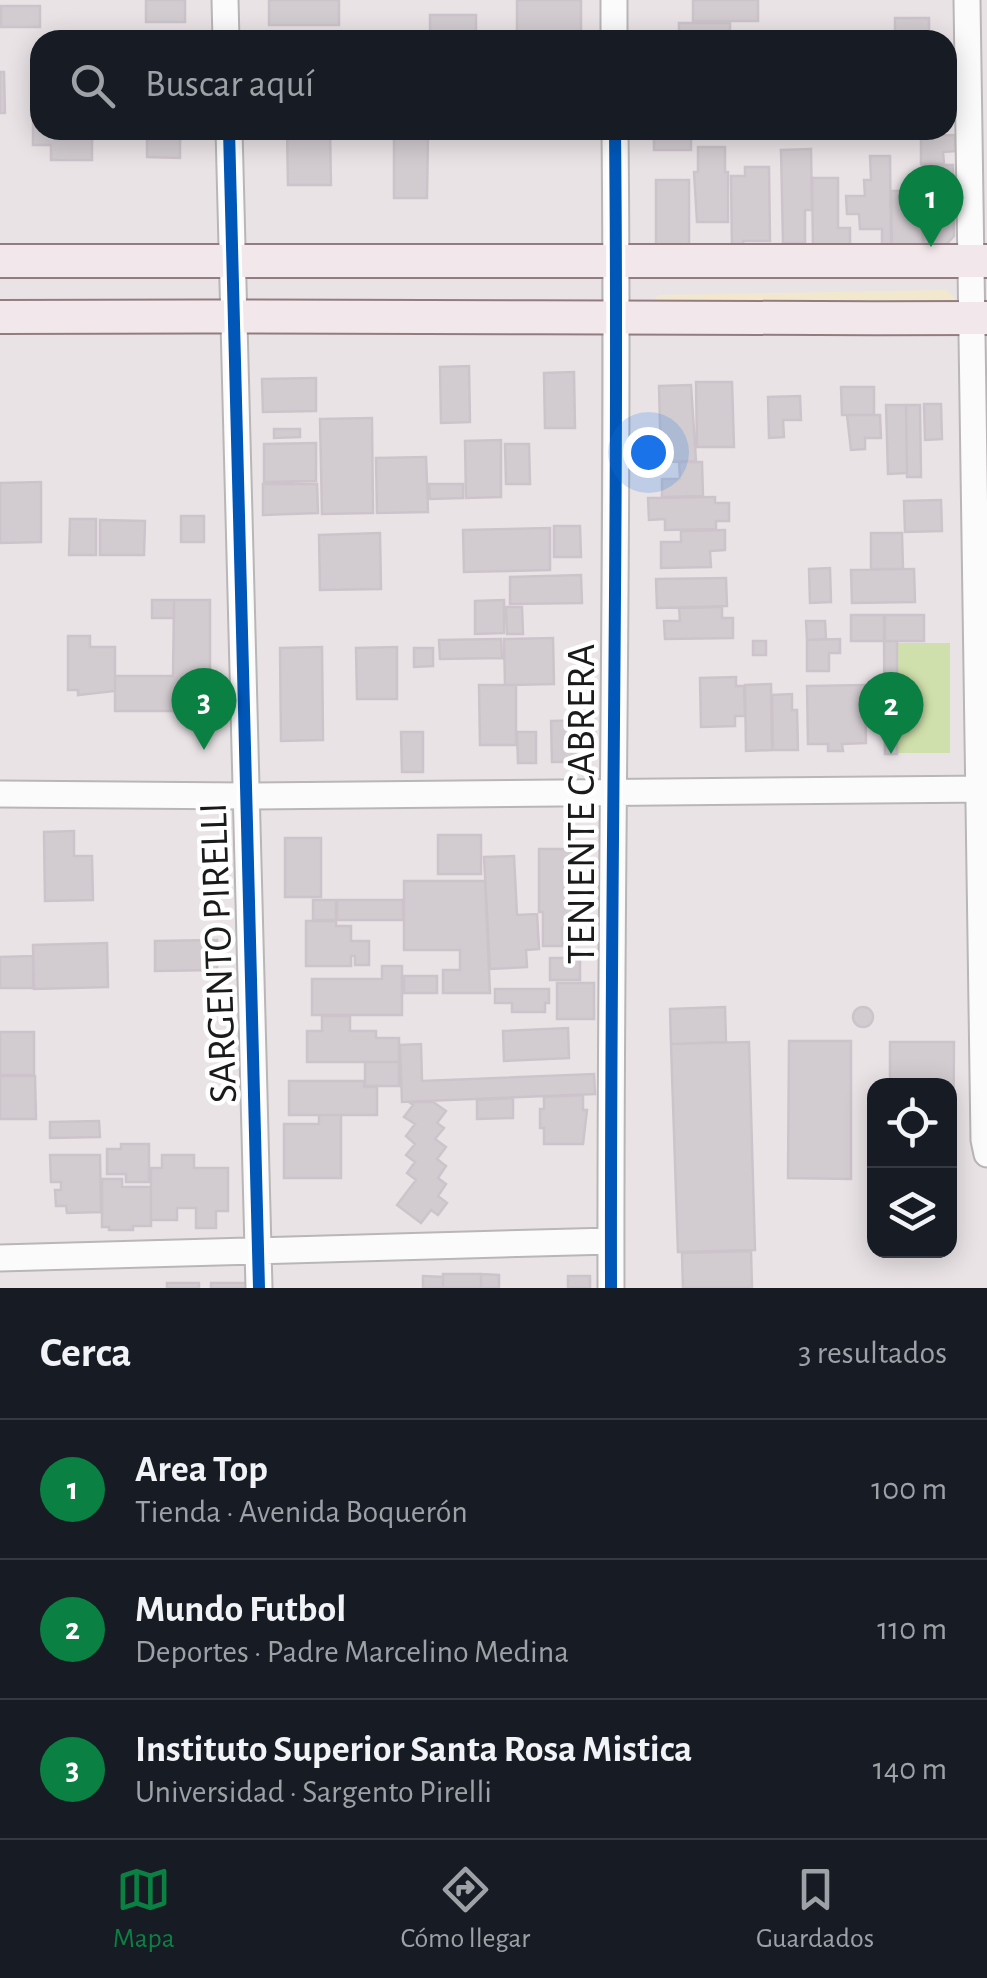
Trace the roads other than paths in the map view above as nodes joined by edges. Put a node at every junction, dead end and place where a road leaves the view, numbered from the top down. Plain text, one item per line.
1 (225, 0) edge
2 (614, 0) edge
3 (967, 0) edge
4 (226, 30) edge
5 (614, 30) edge
6 (229, 140) edge
7 (615, 140) edge
8 (233, 259) junction
9 (0, 261) edge
10 (978, 261) edge
11 (616, 263) junction
12 (235, 315) junction
13 (0, 317) edge
14 (979, 318) edge
15 (617, 320) junction
16 (982, 789) edge
17 (0, 794) edge
18 (612, 794) junction
19 (244, 796) junction
20 (987, 1154) edge
21 (611, 1241) junction
22 (258, 1250) junction
23 (0, 1258) edge
24 (259, 1288) edge
25 (612, 1288) edge

1 - 4 street
2 - 5 street
3 - 10 street
6 - 8 street
7 - 11 street, TENIENTE CABRERA
8 - 9 street
8 - 11 street
8 - 12 street, SARGENTO PIRELLI
10 - 11 street
10 - 14 street
11 - 15 street, TENIENTE CABRERA
12 - 13 street
12 - 15 street
12 - 19 street, SARGENTO PIRELLI
14 - 15 street
14 - 16 street
15 - 18 street, TENIENTE CABRERA
16 - 18 street
16 - 20 street
17 - 19 street
18 - 19 street
18 - 21 street, TENIENTE CABRERA
19 - 22 street, SARGENTO PIRELLI
21 - 22 street
21 - 25 street, TENIENTE CABRERA
22 - 23 street
22 - 24 street, SARGENTO PIRELLI

